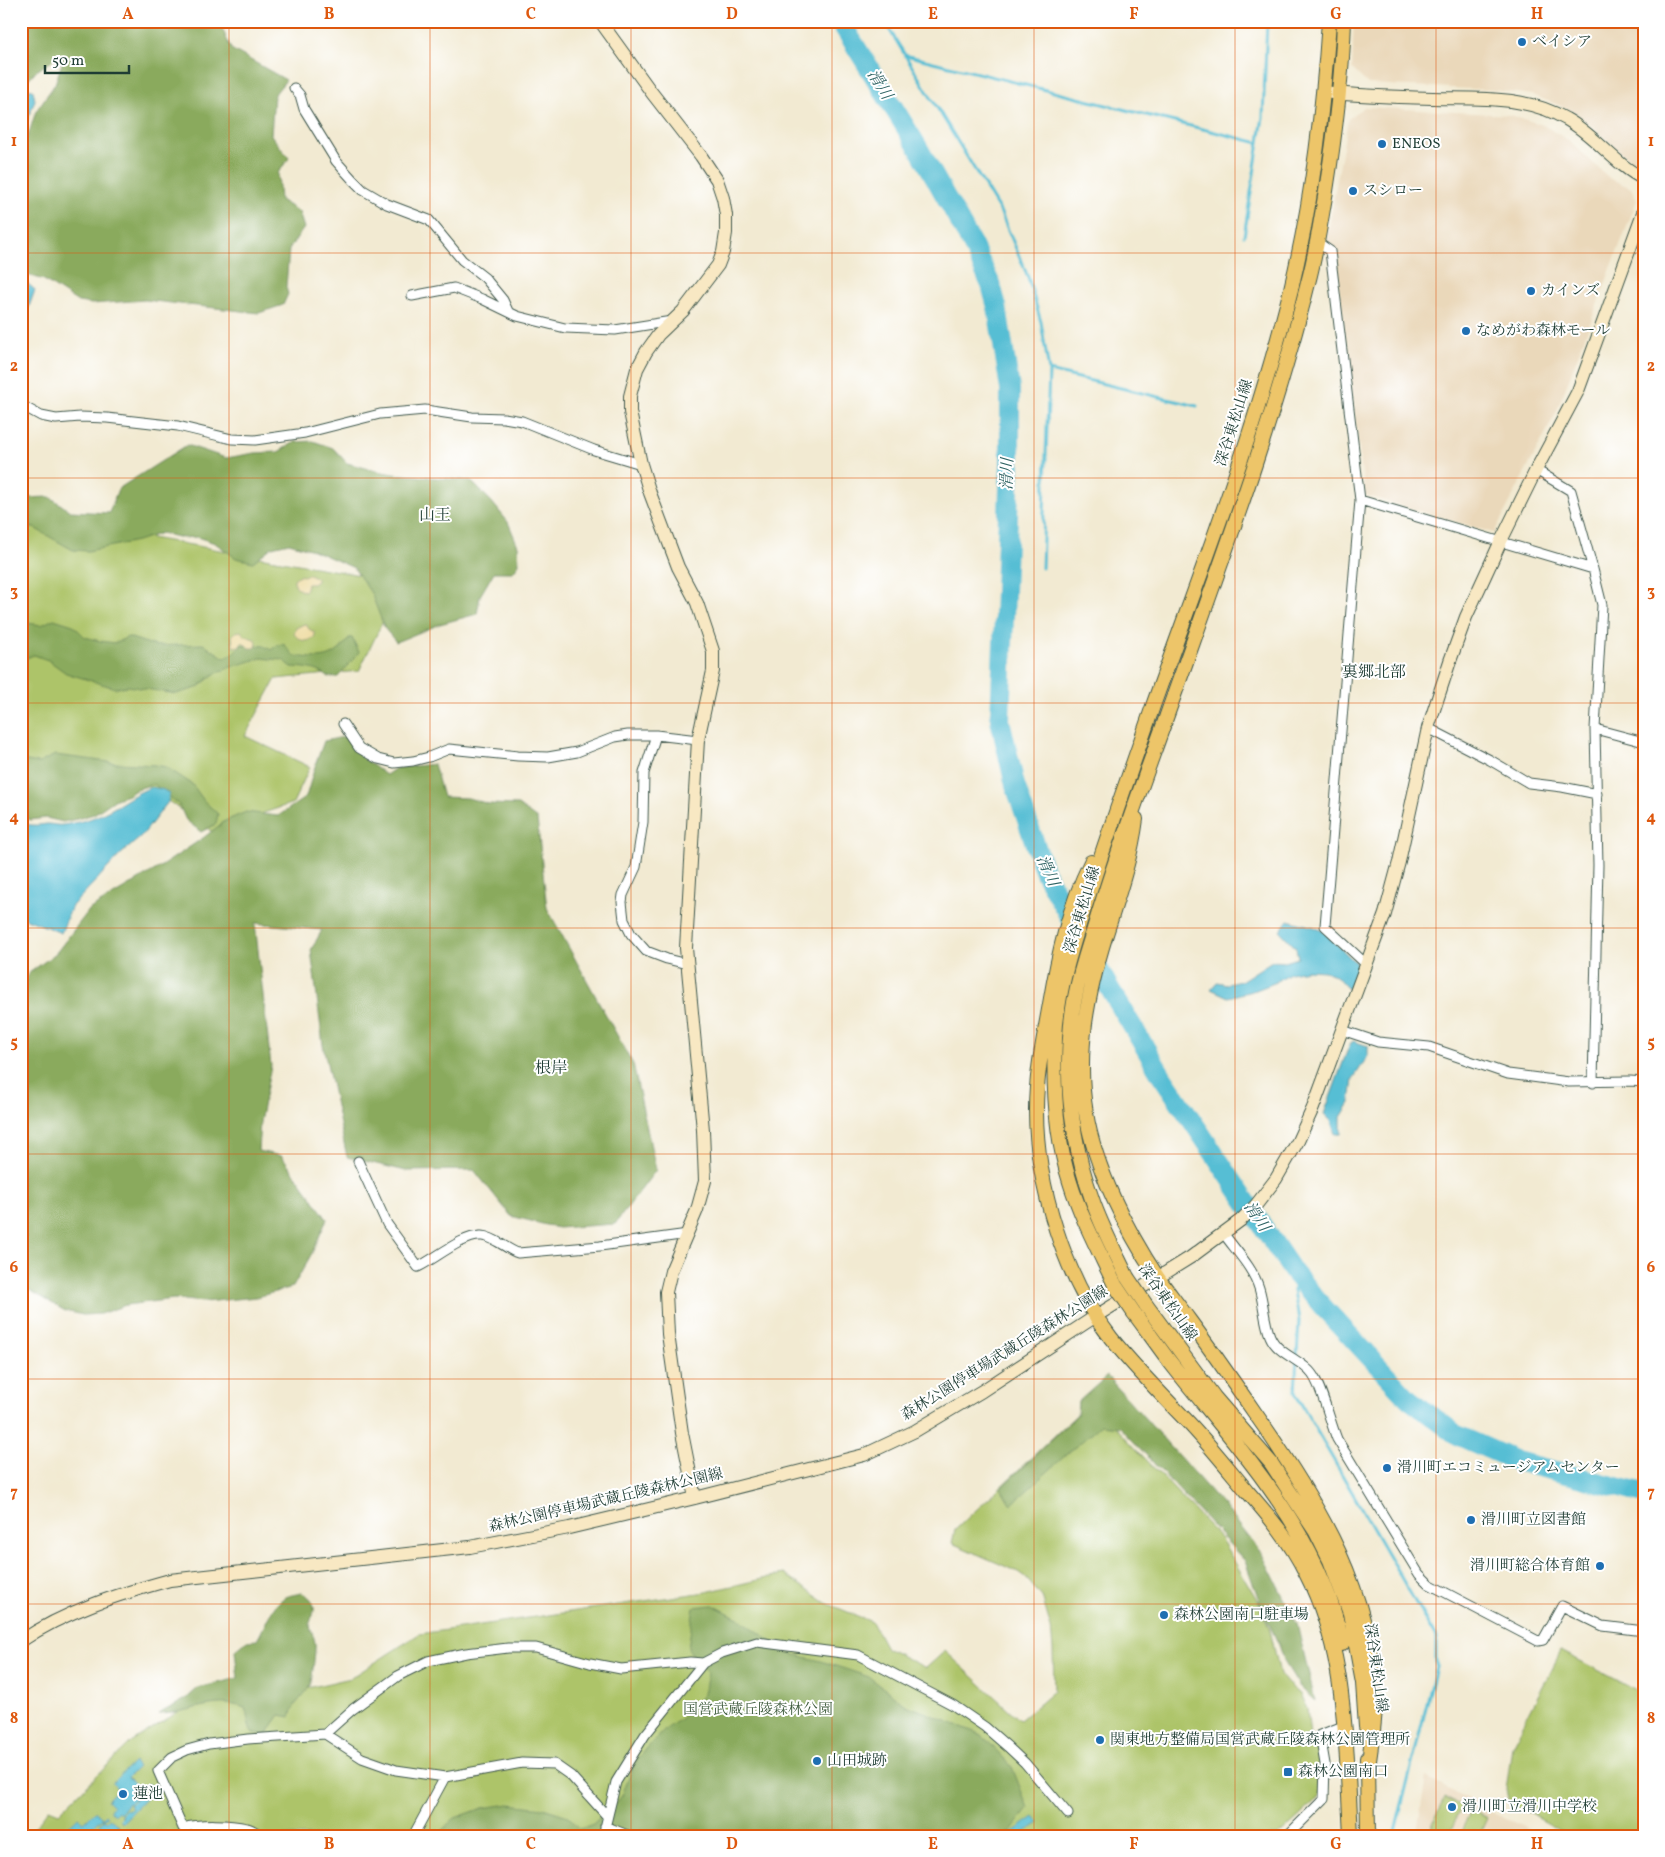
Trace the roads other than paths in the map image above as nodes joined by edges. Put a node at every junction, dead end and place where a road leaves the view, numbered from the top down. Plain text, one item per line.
1 (600, 21) edge
2 (1329, 21) edge
3 (1344, 21) edge
4 (294, 88) dead end
5 (1323, 92) junction
6 (1340, 94) junction
7 (1644, 178) edge
8 (1644, 210) edge
9 (1317, 242) junction
10 (412, 296) dead end
11 (508, 311) junction
12 (674, 320) junction
13 (21, 404) edge
14 (641, 464) junction
15 (1536, 470) junction
16 (1360, 500) junction
17 (1500, 543) junction
18 (1594, 569) junction
19 (343, 724) dead end
20 (1428, 728) junction
21 (1595, 729) junction
22 (656, 735) junction
23 (698, 740) junction
24 (1644, 742) edge
25 (1139, 793) junction
26 (1597, 794) junction
27 (1113, 820) junction
28 (687, 964) junction
29 (1367, 965) junction
30 (1342, 1030) junction
31 (1644, 1082) edge
32 (1593, 1083) junction
33 (358, 1161) dead end
34 (688, 1234) junction
35 (1224, 1234) junction
36 (1158, 1278) junction
37 (1096, 1316) junction
38 (695, 1498) junction
39 (1644, 1632) edge
40 (21, 1641) edge
41 (703, 1664) junction
42 (1346, 1726) junction
43 (325, 1734) junction
44 (1368, 1768) junction
45 (1348, 1776) junction
46 (445, 1777) junction
47 (1068, 1814) dead end
48 (607, 1816) junction
49 (605, 1826) junction
50 (183, 1828) junction
51 (177, 1836) edge
52 (262, 1836) edge
53 (413, 1836) edge
54 (603, 1836) edge
55 (630, 1836) edge
56 (1287, 1836) edge
57 (1351, 1836) edge
58 (1368, 1836) edge

1 - 12 street
2 - 5 main road, 深谷東松山線
3 - 6 main road, 深谷東松山線
4 - 11 street
5 - 6 street
5 - 27 main road, 深谷東松山線
6 - 7 street
6 - 9 main road, 深谷東松山線
8 - 15 street, 森林公園停車場武蔵丘陵森林公園線
9 - 16 street
9 - 25 main road, 深谷東松山線
10 - 11 street
11 - 12 street
12 - 14 street
13 - 14 street
14 - 23 street
15 - 17 street, 森林公園停車場武蔵丘陵森林公園線
15 - 18 street
16 - 17 street
16 - 29 street
17 - 18 street
17 - 20 street, 森林公園停車場武蔵丘陵森林公園線
18 - 21 street
19 - 22 street
20 - 26 street
20 - 29 street, 森林公園停車場武蔵丘陵森林公園線
21 - 24 street
21 - 26 street
22 - 23 street
22 - 28 street
23 - 28 street
25 - 36 main road, 深谷東松山線
25 - 44 main road, 深谷東松山線, bridge
26 - 32 street
27 - 37 main road, 深谷東松山線
27 - 45 main road, 深谷東松山線, bridge
28 - 34 street
29 - 30 street, 森林公園停車場武蔵丘陵森林公園線
30 - 32 street
30 - 35 street, 森林公園停車場武蔵丘陵森林公園線
31 - 32 street
33 - 34 street
34 - 38 street
35 - 36 street, 森林公園停車場武蔵丘陵森林公園線
35 - 39 street
36 - 37 street, 森林公園停車場武蔵丘陵森林公園線
36 - 44 main road, 深谷東松山線
37 - 38 street, 森林公園停車場武蔵丘陵森林公園線
37 - 42 main road, 深谷東松山線
38 - 40 street, 森林公園停車場武蔵丘陵森林公園線
41 - 43 street
41 - 47 street
41 - 48 street
42 - 45 main road, 深谷東松山線
42 - 56 street
43 - 46 street
43 - 50 street
44 - 58 main road, 深谷東松山線
45 - 57 main road, 深谷東松山線
46 - 48 street
46 - 53 street
48 - 49 street
49 - 54 street
49 - 55 street
50 - 51 street
50 - 52 street

